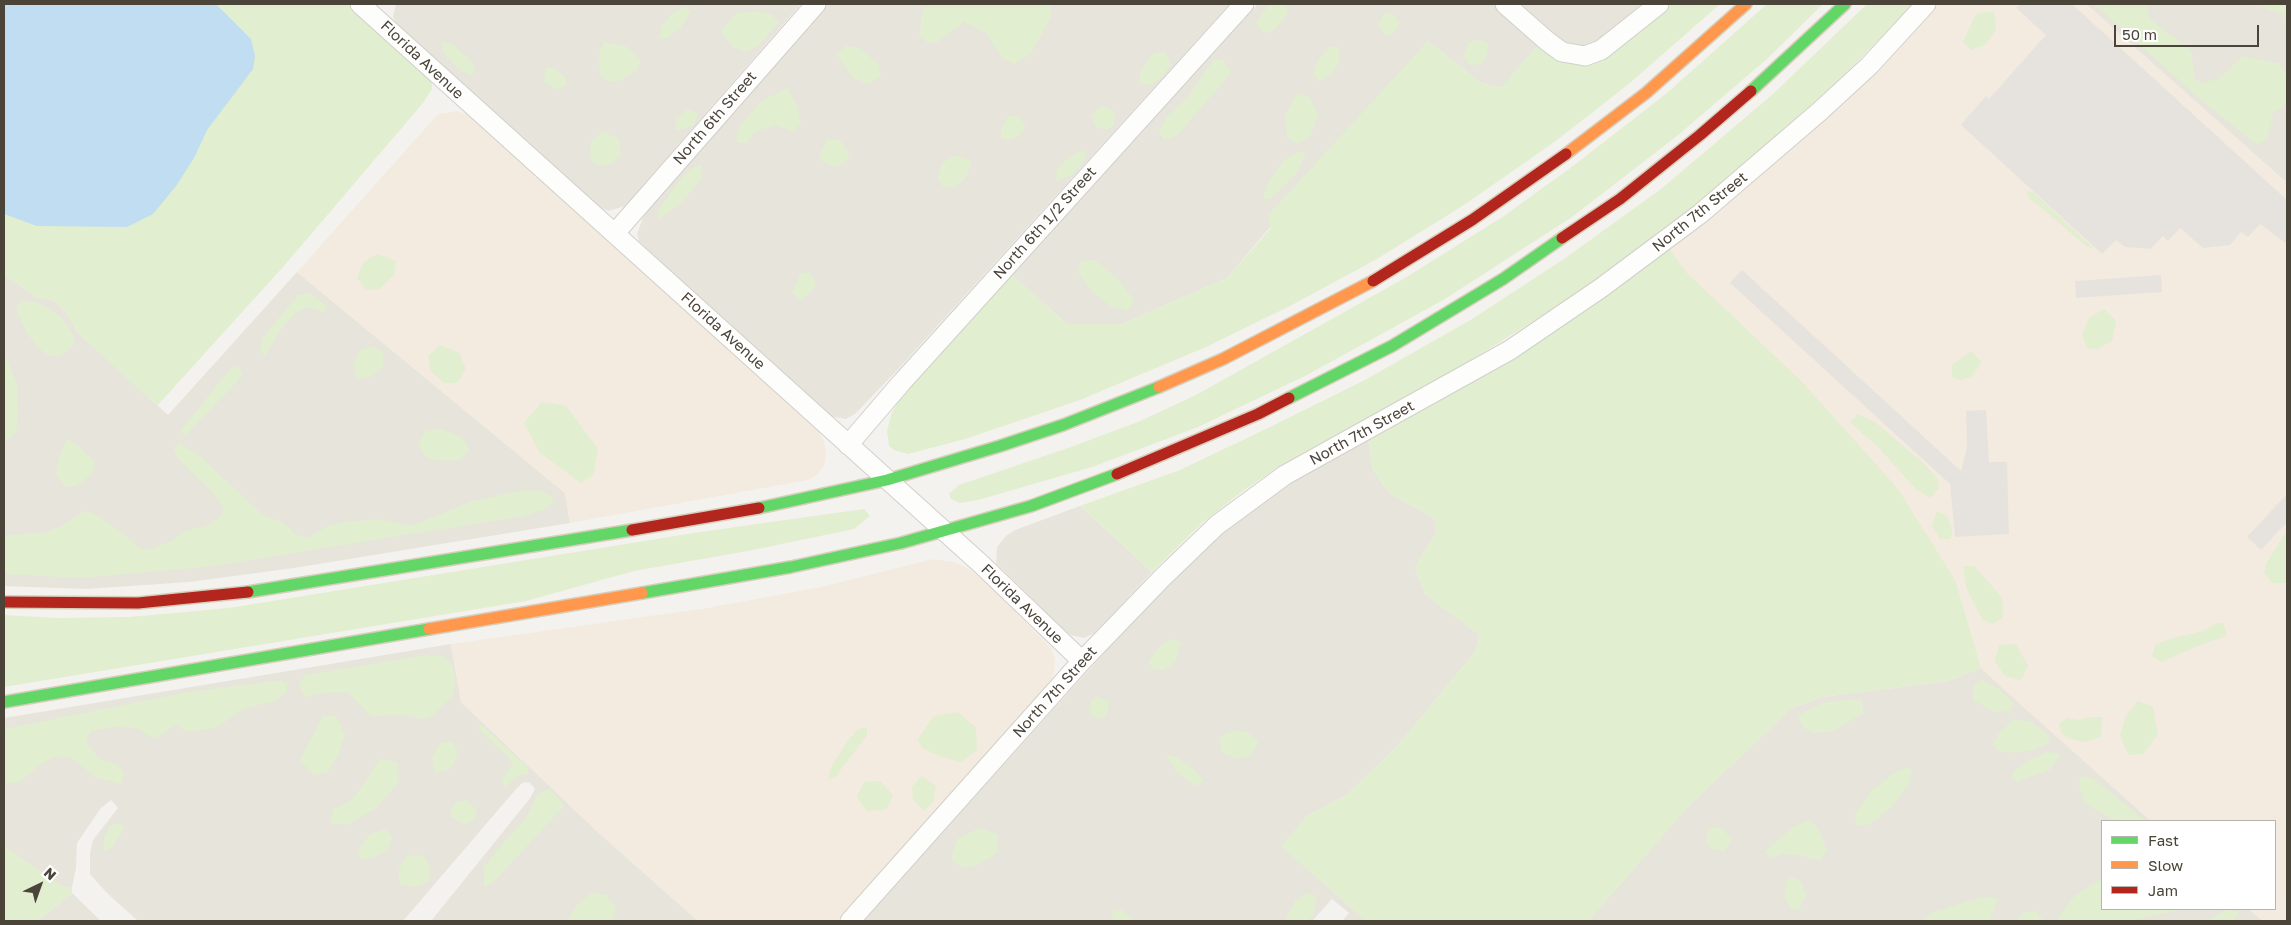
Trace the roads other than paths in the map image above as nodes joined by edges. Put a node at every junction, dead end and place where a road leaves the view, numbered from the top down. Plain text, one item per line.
1 (816, 4) edge
2 (1244, 4) edge
3 (1505, 4) edge
4 (1659, 4) edge
5 (1746, 4) edge
6 (1845, 4) edge
7 (1926, 4) edge
8 (371, 7) edge
9 (615, 233) junction
10 (848, 445) junction
11 (887, 480) junction
12 (943, 530) junction
13 (4, 602) edge
14 (1082, 661) junction
15 (4, 702) edge
16 (850, 921) edge

1 - 9 street, North 6th Street
2 - 10 street, North 6th 1/2 Street
3 - 4 street
5 - 11 main road
6 - 12 main road
7 - 14 street, North 7th Street
8 - 9 street, Florida Avenue
9 - 10 street, Florida Avenue
10 - 11 street, Florida Avenue
11 - 12 street, Florida Avenue
11 - 13 main road
12 - 14 street, Florida Avenue
12 - 15 main road
14 - 16 street, North 7th Street

